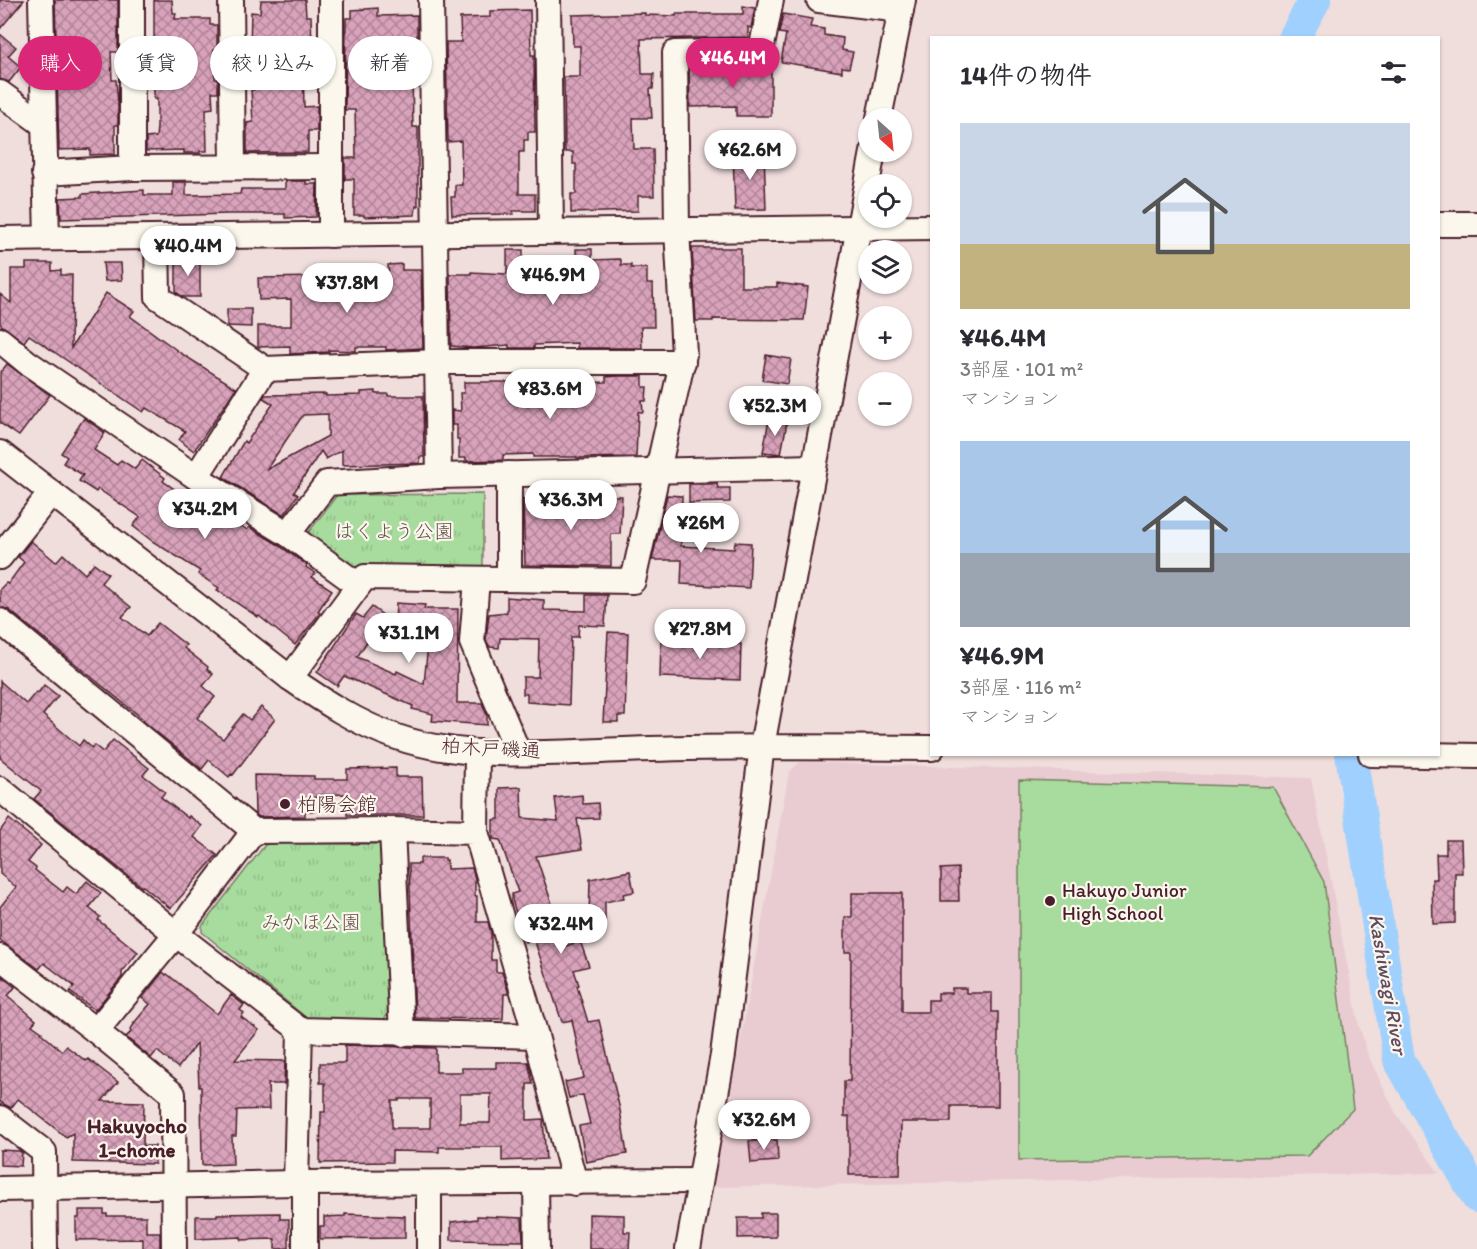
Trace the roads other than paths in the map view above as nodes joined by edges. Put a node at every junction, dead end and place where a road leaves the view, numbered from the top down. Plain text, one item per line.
1 (41, 0) edge
2 (132, 0) edge
3 (231, 0) edge
4 (330, 0) edge
5 (431, 0) edge
6 (548, 0) edge
7 (771, 0) edge
8 (819, 0) edge
9 (902, 5) edge
10 (0, 93) edge
11 (881, 108) edge
12 (43, 124) junction
13 (233, 166) junction
14 (330, 167) junction
15 (132, 168) junction
16 (44, 172) junction
17 (1440, 224) edge
18 (1477, 224) edge
19 (912, 227) edge
20 (930, 227) edge
21 (858, 228) joint
22 (677, 230) junction
23 (551, 231) junction
24 (436, 232) junction
25 (331, 235) junction
26 (47, 238) junction
27 (157, 238) junction
28 (0, 239) edge
29 (0, 340) edge
30 (683, 362) junction
31 (438, 363) junction
32 (265, 369) junction
33 (0, 453) edge
34 (814, 467) junction
35 (657, 470) junction
36 (509, 474) junction
37 (439, 476) junction
38 (196, 477) junction
39 (51, 493) junction
40 (288, 534) junction
41 (0, 557) edge
42 (477, 579) junction
43 (509, 579) junction
44 (358, 585) junction
45 (0, 621) edge
46 (290, 678) junction
47 (762, 746) junction
48 (930, 748) edge
49 (477, 752) junction
50 (518, 752) junction
51 (1440, 756) edge
52 (1477, 756) edge
53 (0, 789) edge
54 (392, 830) junction
55 (254, 831) junction
56 (476, 832) junction
57 (176, 934) junction
58 (0, 957) edge
59 (300, 1030) junction
60 (96, 1031) junction
61 (402, 1034) junction
62 (536, 1036) junction
63 (0, 1119) edge
64 (700, 1181) junction
65 (429, 1183) junction
66 (574, 1183) junction
67 (300, 1184) junction
68 (536, 1184) junction
69 (173, 1185) junction
70 (44, 1188) junction
71 (0, 1189) edge
72 (45, 1249) edge
73 (174, 1249) edge
74 (305, 1249) edge
75 (429, 1249) edge
76 (537, 1249) edge
77 (688, 1249) edge

1 - 12 street
2 - 15 street
3 - 13 street
4 - 14 street
5 - 24 street
6 - 23 street
7 - 22 street
8 - 9 street
9 - 11 street
10 - 12 street
12 - 16 street
13 - 14 street
13 - 15 street
14 - 25 street
15 - 16 street
16 - 26 street
17 - 18 street
19 - 20 street
21 - 22 street
21 - 34 street
22 - 23 street
22 - 30 street
23 - 24 street
24 - 25 street
24 - 31 street
25 - 27 street
26 - 27 street
26 - 28 street
27 - 32 street
29 - 38 street
30 - 31 street
30 - 35 street
31 - 32 street
31 - 37 street
32 - 38 street
33 - 39 street, 柏木戸磯通
34 - 35 street
34 - 47 street
35 - 36 street
35 - 43 street
36 - 37 street
36 - 43 street
37 - 40 street
38 - 40 street
39 - 41 street
39 - 46 street, 柏木戸磯通
40 - 44 street
42 - 43 street
42 - 44 street
42 - 50 street
44 - 46 street
45 - 55 street
46 - 49 street, 柏木戸磯通
47 - 48 street, 柏木戸磯通
47 - 50 street, 柏木戸磯通
47 - 64 street
49 - 50 street, 柏木戸磯通
49 - 56 street
51 - 52 street
53 - 57 street
54 - 55 street
54 - 56 street
54 - 61 street
55 - 57 street
56 - 62 street
57 - 59 street
57 - 60 street
58 - 60 street
59 - 61 street
59 - 67 street
60 - 69 street
61 - 62 street
62 - 66 street
63 - 70 street
64 - 66 street
64 - 77 street
65 - 67 street
65 - 68 street
65 - 75 street
66 - 68 street
67 - 69 street
67 - 74 street
68 - 76 street
69 - 70 street
69 - 73 street
70 - 71 street
70 - 72 street

